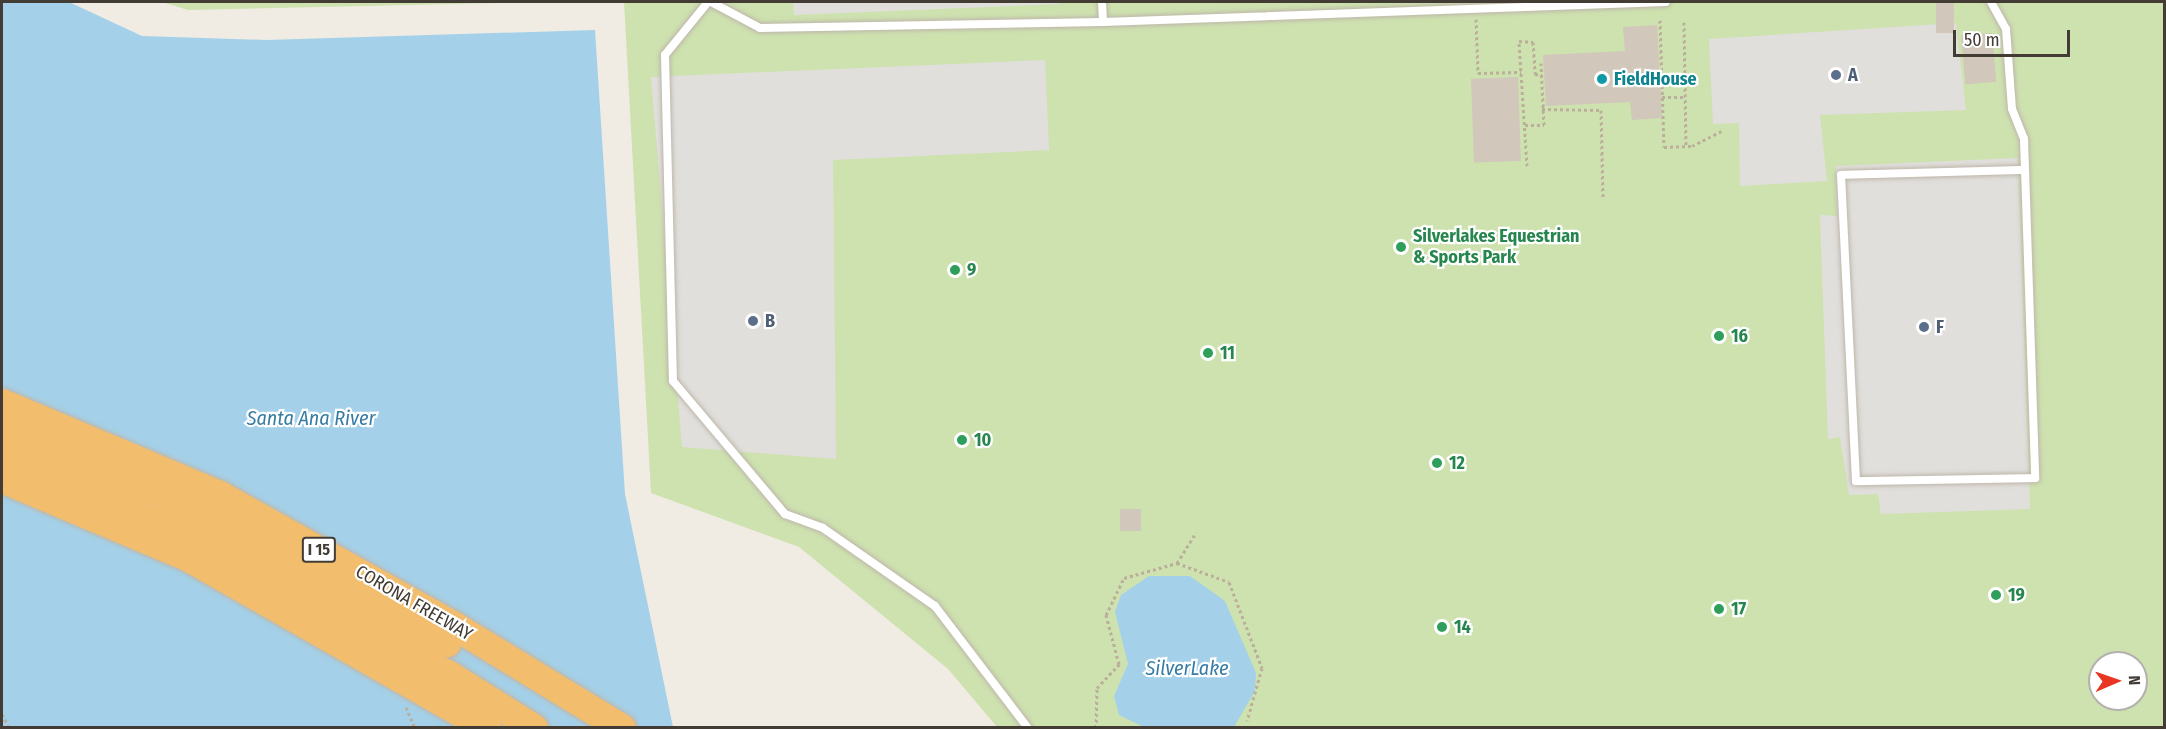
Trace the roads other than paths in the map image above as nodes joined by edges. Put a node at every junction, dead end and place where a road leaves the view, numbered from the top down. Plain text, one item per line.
1 (709, 2) edge
2 (1102, 2) edge
3 (1666, 2) edge
4 (1990, 2) edge
5 (1103, 22) junction
6 (2025, 170) junction
7 (2, 403) edge
8 (2, 428) edge
9 (2, 455) edge
10 (2, 479) edge
11 (487, 728) edge
12 (534, 728) edge
13 (588, 728) edge
14 (622, 728) edge
15 (1028, 728) edge

1 - 5 lane
1 - 15 lane
2 - 5 lane
3 - 5 lane
4 - 6 lane
6 - 6 lane
7 - 14 highway, CORONA FREEWAY / I 15
8 - 13 highway
9 - 12 highway
10 - 11 highway

